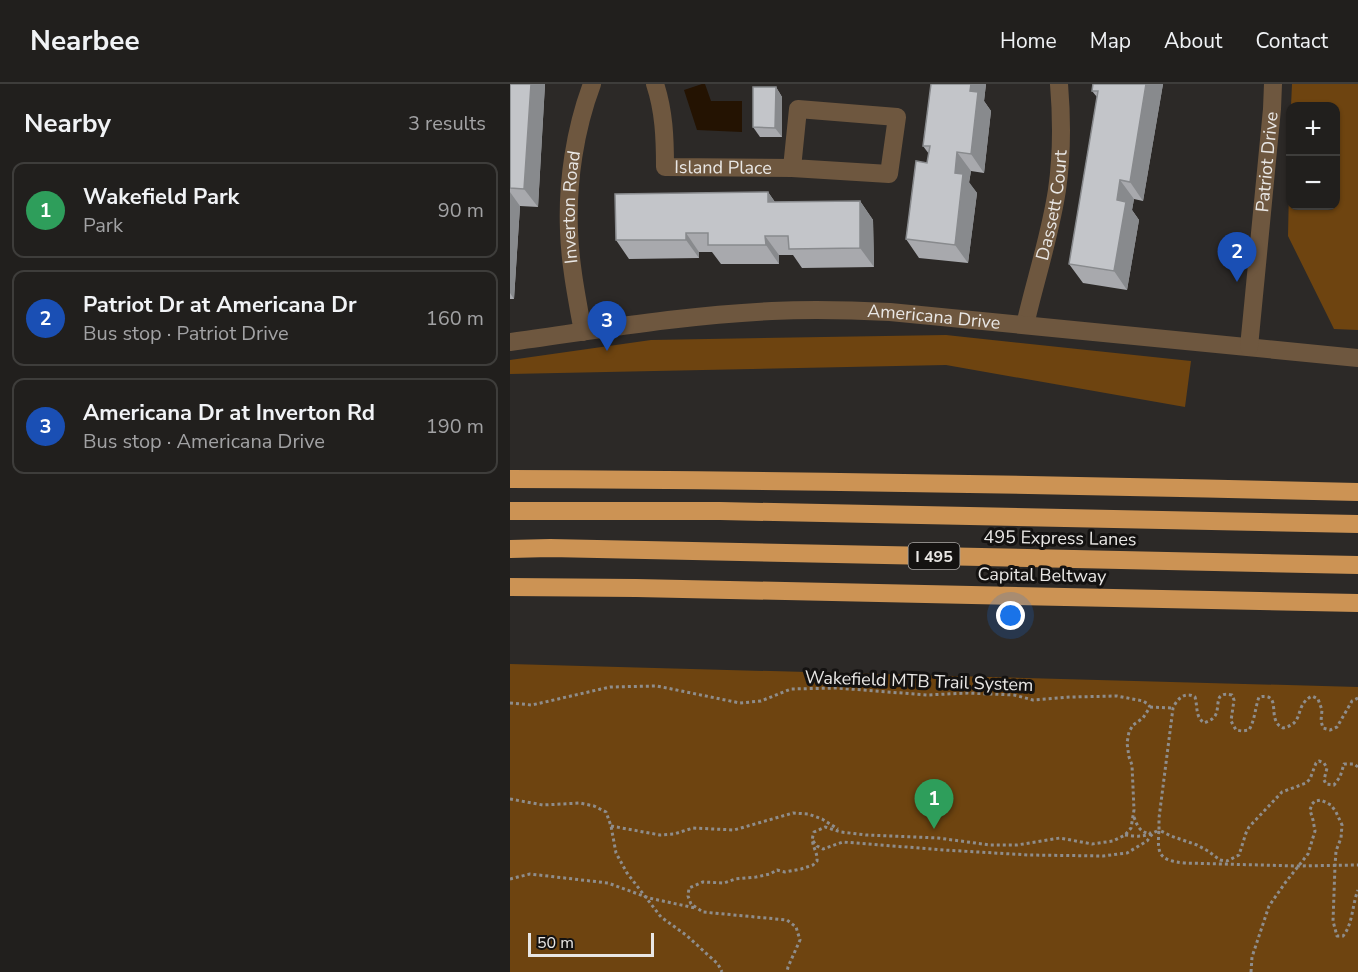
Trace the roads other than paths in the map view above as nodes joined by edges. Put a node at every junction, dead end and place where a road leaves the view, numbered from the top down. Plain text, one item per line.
1 (592, 84) edge
2 (655, 84) edge
3 (1059, 84) edge
4 (1273, 84) edge
5 (792, 168) junction
6 (1024, 326) junction
7 (583, 332) junction
8 (510, 342) edge
9 (1249, 347) junction
10 (1358, 358) edge
11 (510, 479) edge
12 (1358, 492) edge
13 (510, 511) edge
14 (1358, 524) edge
15 (510, 549) edge
16 (1358, 565) edge
17 (510, 587) edge
18 (1358, 603) edge

1 - 7 street, Inverton Road
2 - 5 street, Island Place
3 - 6 street, Dassett Court
4 - 9 street, Patriot Drive
5 - 5 street, Island Place
6 - 7 street, Americana Drive
6 - 9 street, Americana Drive
7 - 8 street, Americana Drive
9 - 10 street, Americana Drive
11 - 12 highway
13 - 14 highway, 495 Express Lanes / I 495
15 - 16 highway, 495 Express Lanes / I 495
17 - 18 highway, Capital Beltway / I 495

